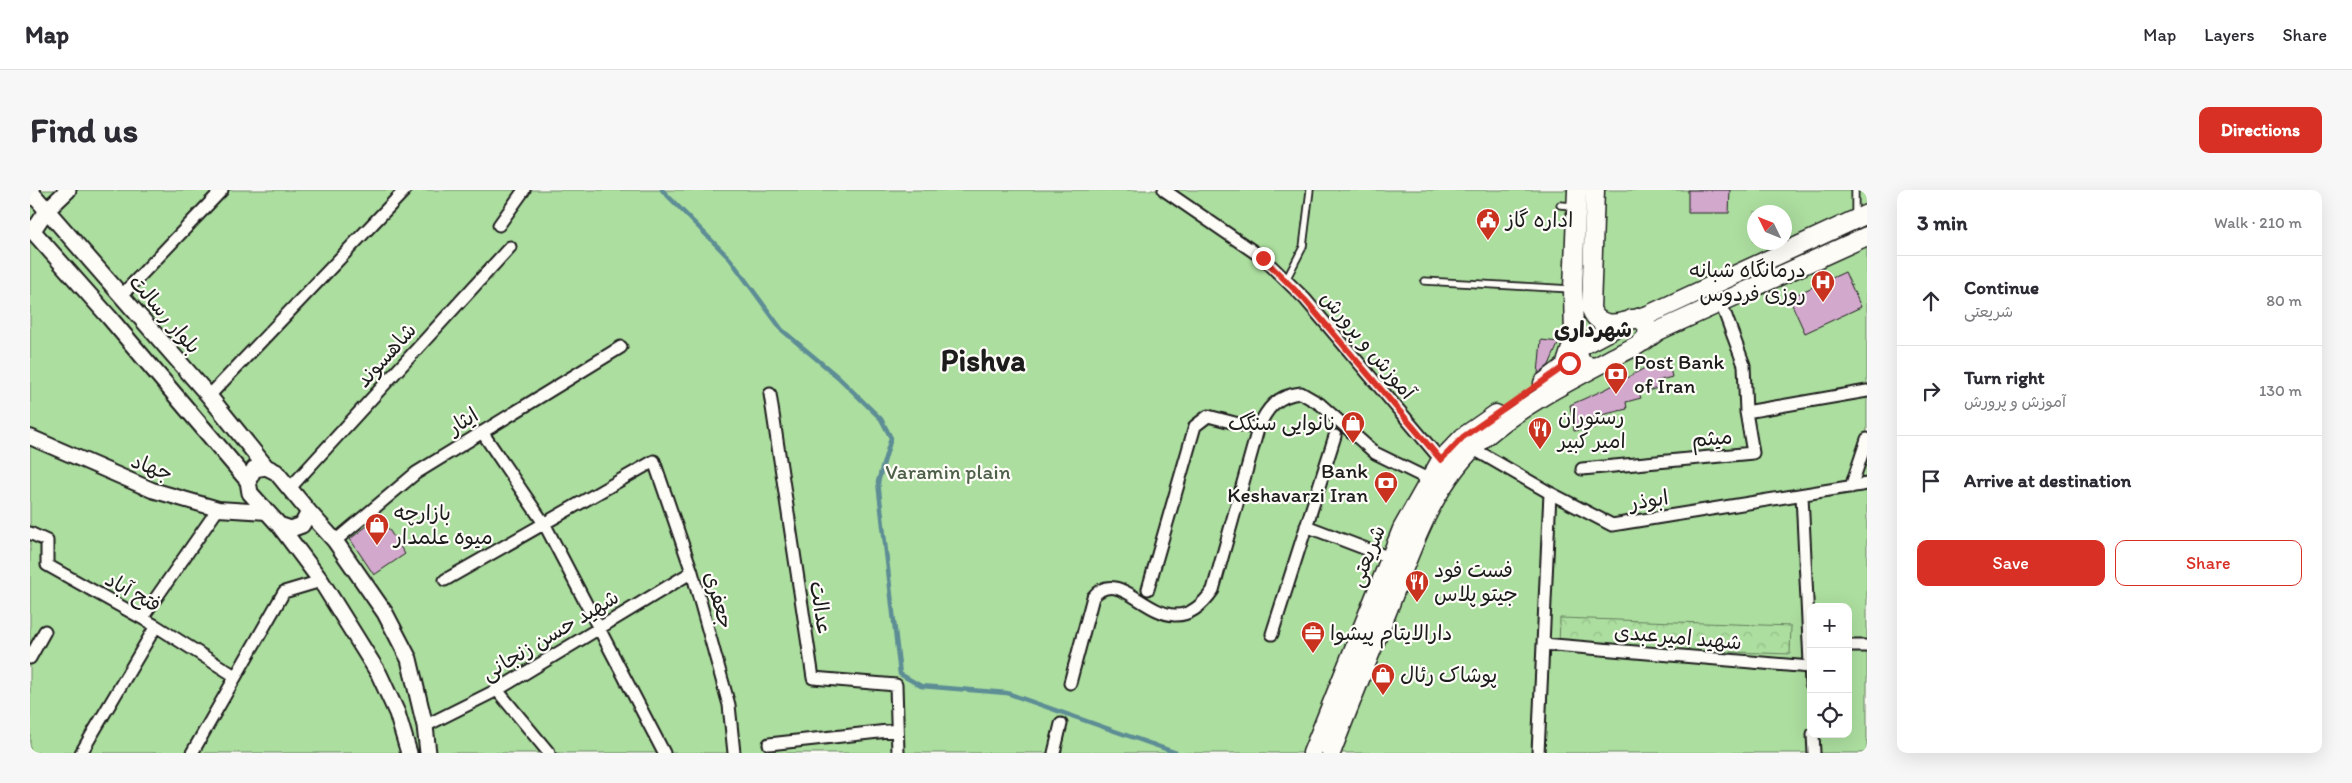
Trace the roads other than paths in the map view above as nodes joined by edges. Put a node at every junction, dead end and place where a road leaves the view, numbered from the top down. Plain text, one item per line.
1 (68, 190) edge
2 (222, 190) edge
3 (405, 190) edge
4 (524, 190) edge
5 (1164, 190) edge
6 (1310, 190) edge
7 (1595, 190) edge
8 (1855, 190) edge
9 (30, 191) edge
10 (1571, 200) edge
11 (47, 210) junction
12 (1861, 217) edge
13 (499, 225) dead end
14 (31, 229) edge
15 (1867, 236) edge
16 (510, 247) dead end
17 (1286, 280) junction
18 (1424, 281) dead end
19 (1591, 287) junction
20 (1573, 289) junction
21 (121, 296) junction
22 (1720, 303) junction
23 (1632, 319) junction
24 (1573, 322) junction
25 (1643, 342) junction
26 (621, 347) dead end
27 (1581, 349) junction
28 (1595, 367) junction
29 (1556, 374) junction
30 (1867, 391) edge
31 (770, 394) dead end
32 (209, 396) junction
33 (1746, 412) junction
34 (1258, 429) junction
35 (482, 432) junction
36 (1335, 436) dead end
37 (30, 437) edge
38 (1867, 439) edge
39 (1472, 448) junction
40 (1441, 460) junction
41 (266, 467) junction
42 (1582, 469) dead end
43 (1430, 480) junction
44 (248, 481) junction
45 (1867, 484) edge
46 (1851, 487) junction
47 (290, 488) junction
48 (1550, 493) junction
49 (1802, 495) junction
50 (218, 509) junction
51 (267, 512) junction
52 (309, 512) junction
53 (545, 524) junction
54 (278, 525) junction
55 (1306, 526) junction
56 (30, 533) edge
57 (335, 541) junction
58 (1390, 558) junction
59 (692, 572) junction
60 (445, 580) dead end
61 (321, 581) junction
62 (1148, 589) dead end
63 (1808, 603) edge
64 (142, 618) junction
65 (156, 626) junction
66 (600, 628) junction
67 (45, 631) dead end
68 (1272, 634) dead end
69 (1543, 644) junction
70 (1852, 646) edge
71 (1867, 646) edge
72 (30, 658) edge
73 (1807, 667) edge
74 (235, 676) junction
75 (1070, 683) dead end
76 (497, 690) junction
77 (1061, 724) dead end
78 (426, 726) junction
79 (897, 730) junction
80 (1813, 738) edge
81 (769, 744) dead end
82 (81, 753) edge
83 (192, 753) edge
84 (409, 753) edge
85 (428, 753) edge
86 (549, 753) edge
87 (664, 753) edge
88 (734, 753) edge
89 (898, 753) edge
90 (1054, 753) edge
91 (1312, 753) edge
92 (1331, 753) edge
93 (1538, 753) edge
94 (1814, 753) edge

1 - 11 main road
2 - 21 street
3 - 32 street
4 - 13 street
5 - 17 street, آموزش و پرورش
6 - 17 lane
7 - 19 main road
8 - 12 lane
9 - 11 main road, بلوار رسالت
10 - 20 main road
11 - 14 street
11 - 21 main road, بلوار رسالت
12 - 23 main road
14 - 44 main road, بلوار رسالت
15 - 22 main road
16 - 47 street, شاهسوند
17 - 40 street, آموزش و پرورش
18 - 20 lane
19 - 20 main road
19 - 23 main road
20 - 24 main road
21 - 32 main road, بلوار رسالت
22 - 25 main road
22 - 33 street, میثم
23 - 25 main road
23 - 27 main road, شریعتی
24 - 27 main road
24 - 29 main road
25 - 28 main road, شریعتی
26 - 35 street, ایثار
27 - 28 main road
27 - 29 main road, شریعتی
28 - 39 main road, شریعتی
29 - 40 main road, شریعتی
30 - 33 street
31 - 79 street, عدالت
32 - 41 main road, بلوار رسالت
33 - 42 street, میثم
34 - 43 street
34 - 62 street
34 - 75 street
35 - 53 street
35 - 57 street, ایثار
36 - 55 street
37 - 50 street, جهاد
38 - 46 street
39 - 48 street, ابوذر
39 - 92 main road, شریعتی
40 - 43 main road, شریعتی
41 - 44 main road
41 - 47 main road, بلوار رسالت
43 - 58 main road, شریعتی
44 - 51 main road, بلوار رسالت
45 - 46 street, ابوذر
46 - 49 street, ابوذر
47 - 52 main road, بلوار رسالت
48 - 49 street, ابوذر
48 - 69 street
49 - 63 street
50 - 51 street, جهاد
50 - 64 street
51 - 54 main road, بلوار رسالت
52 - 54 main road
52 - 57 main road
53 - 59 street, جعفری
53 - 60 street
53 - 66 street
54 - 61 main road
55 - 58 street
55 - 68 street
56 - 64 street, فتح آباد
57 - 78 main road
58 - 91 main road, شریعتی
59 - 66 street, شهید حسن زنجانی
59 - 88 street, جعفری
61 - 74 street
61 - 84 main road
64 - 65 street, فتح آباد
65 - 74 street, فتح آباد
65 - 82 street
66 - 76 street, شهید حسن زنجانی
66 - 87 street
67 - 72 street
69 - 73 street, شهید امیرعبدی
69 - 93 street
70 - 71 street
74 - 83 street
76 - 78 street, شهید حسن زنجانی
76 - 86 street
77 - 90 street
78 - 85 main road
79 - 81 street
79 - 89 street, عدالت
80 - 94 street

